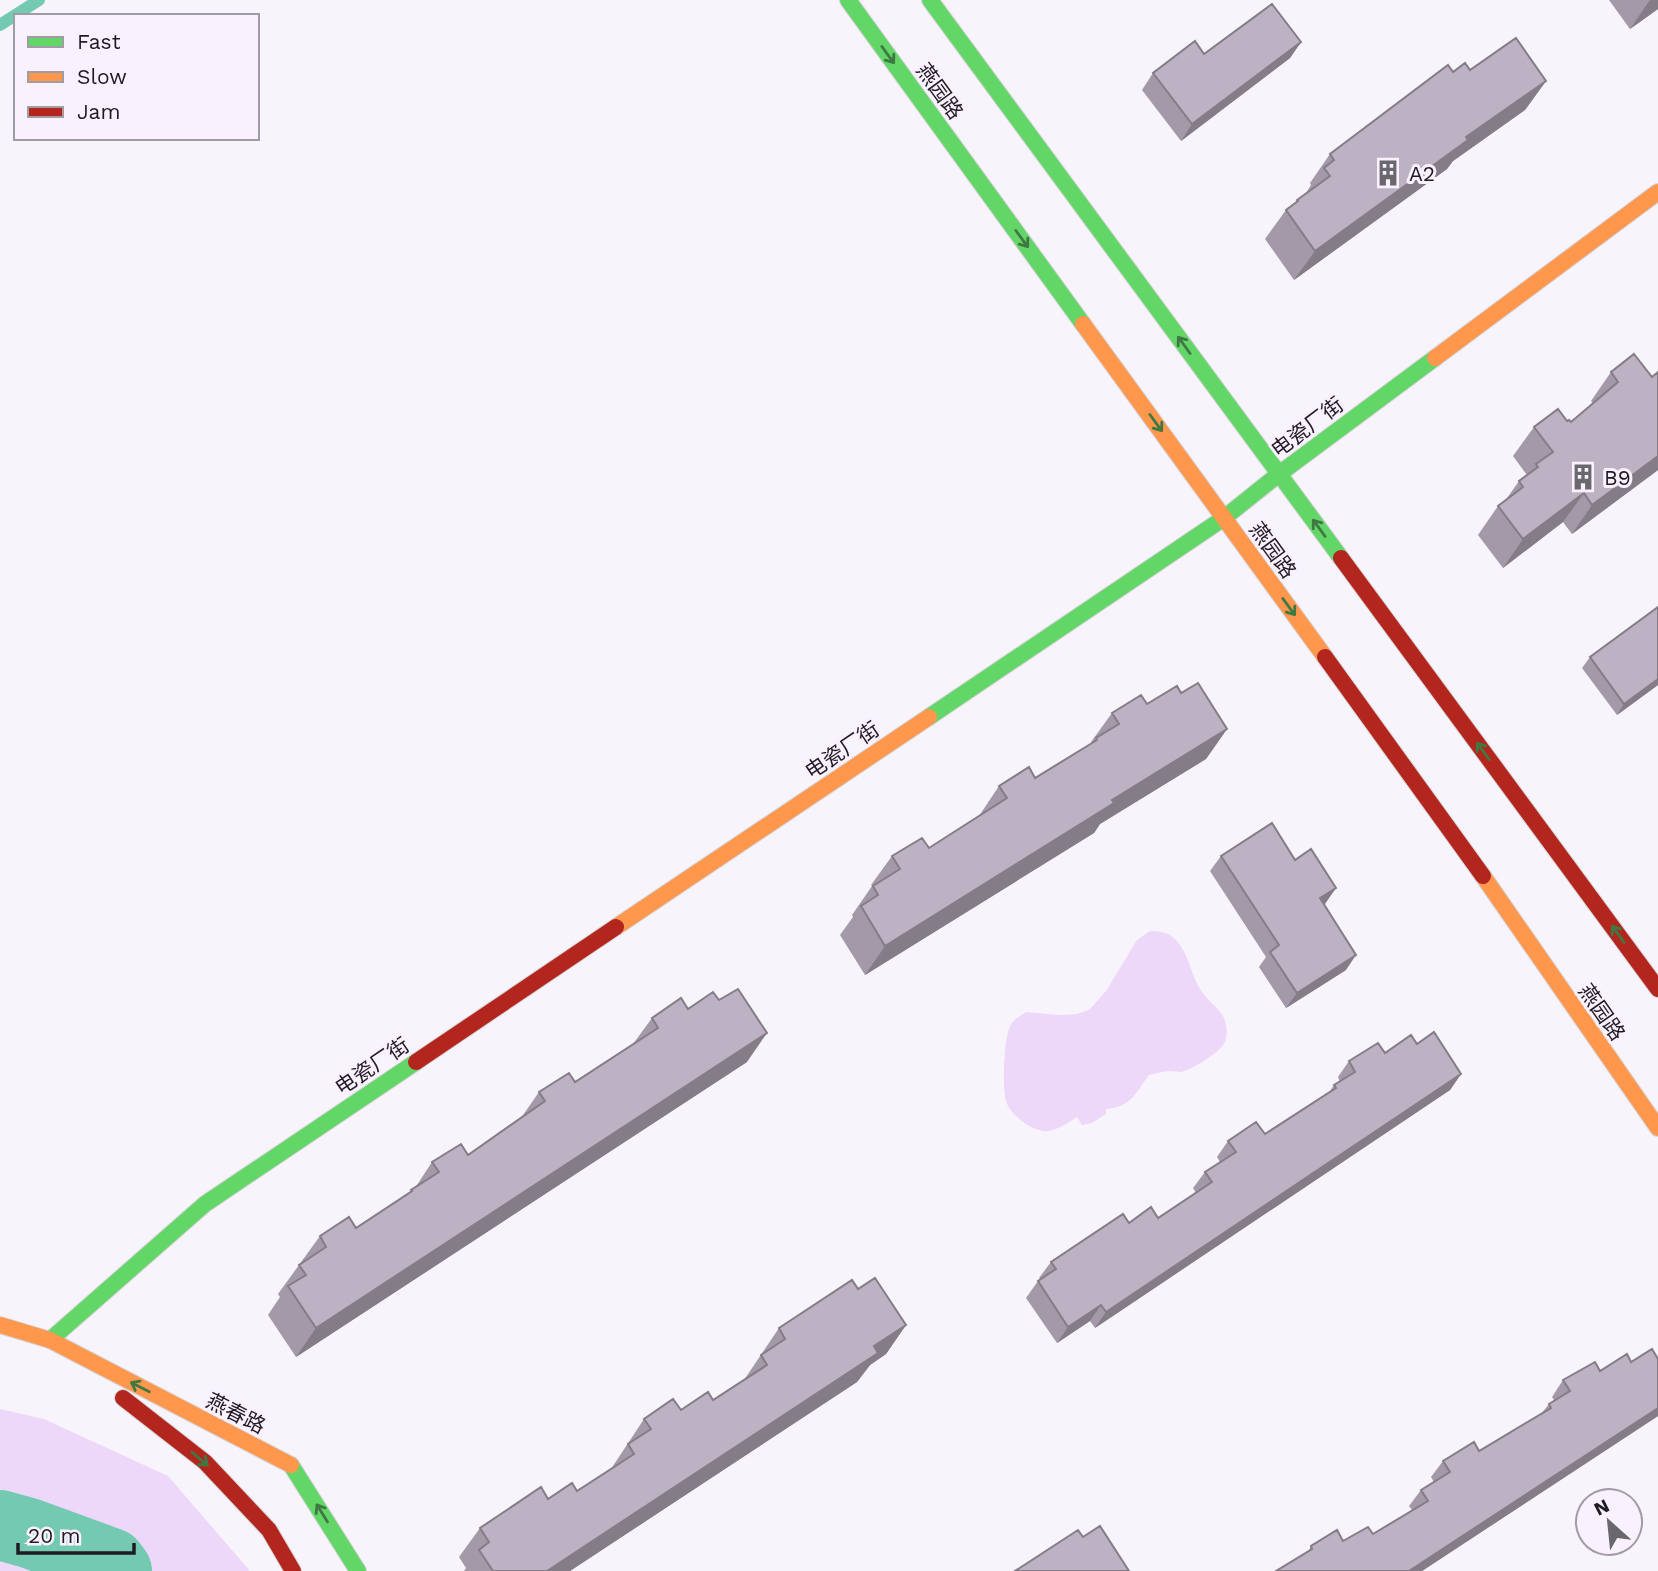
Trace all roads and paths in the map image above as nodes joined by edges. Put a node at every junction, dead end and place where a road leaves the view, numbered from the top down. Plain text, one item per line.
1 (848, 0) edge
2 (930, 0) edge
3 (1658, 192) edge
4 (1279, 474) junction
5 (1224, 518) junction
6 (1658, 989) edge
7 (1658, 1128) edge
8 (0, 1325) edge
9 (50, 1340) junction
10 (293, 1571) edge
11 (358, 1571) edge

1 -> 5 street, 燕园路
4 -> 2 street
3 - 4 street, 电瓷厂街
4 - 5 street, 电瓷厂街
6 -> 4 street
5 -> 7 street, 燕园路
5 - 9 street, 电瓷厂街
8 - 9 street, 燕春路
9 -> 10 street, 燕春路
11 -> 9 street, 燕春路

